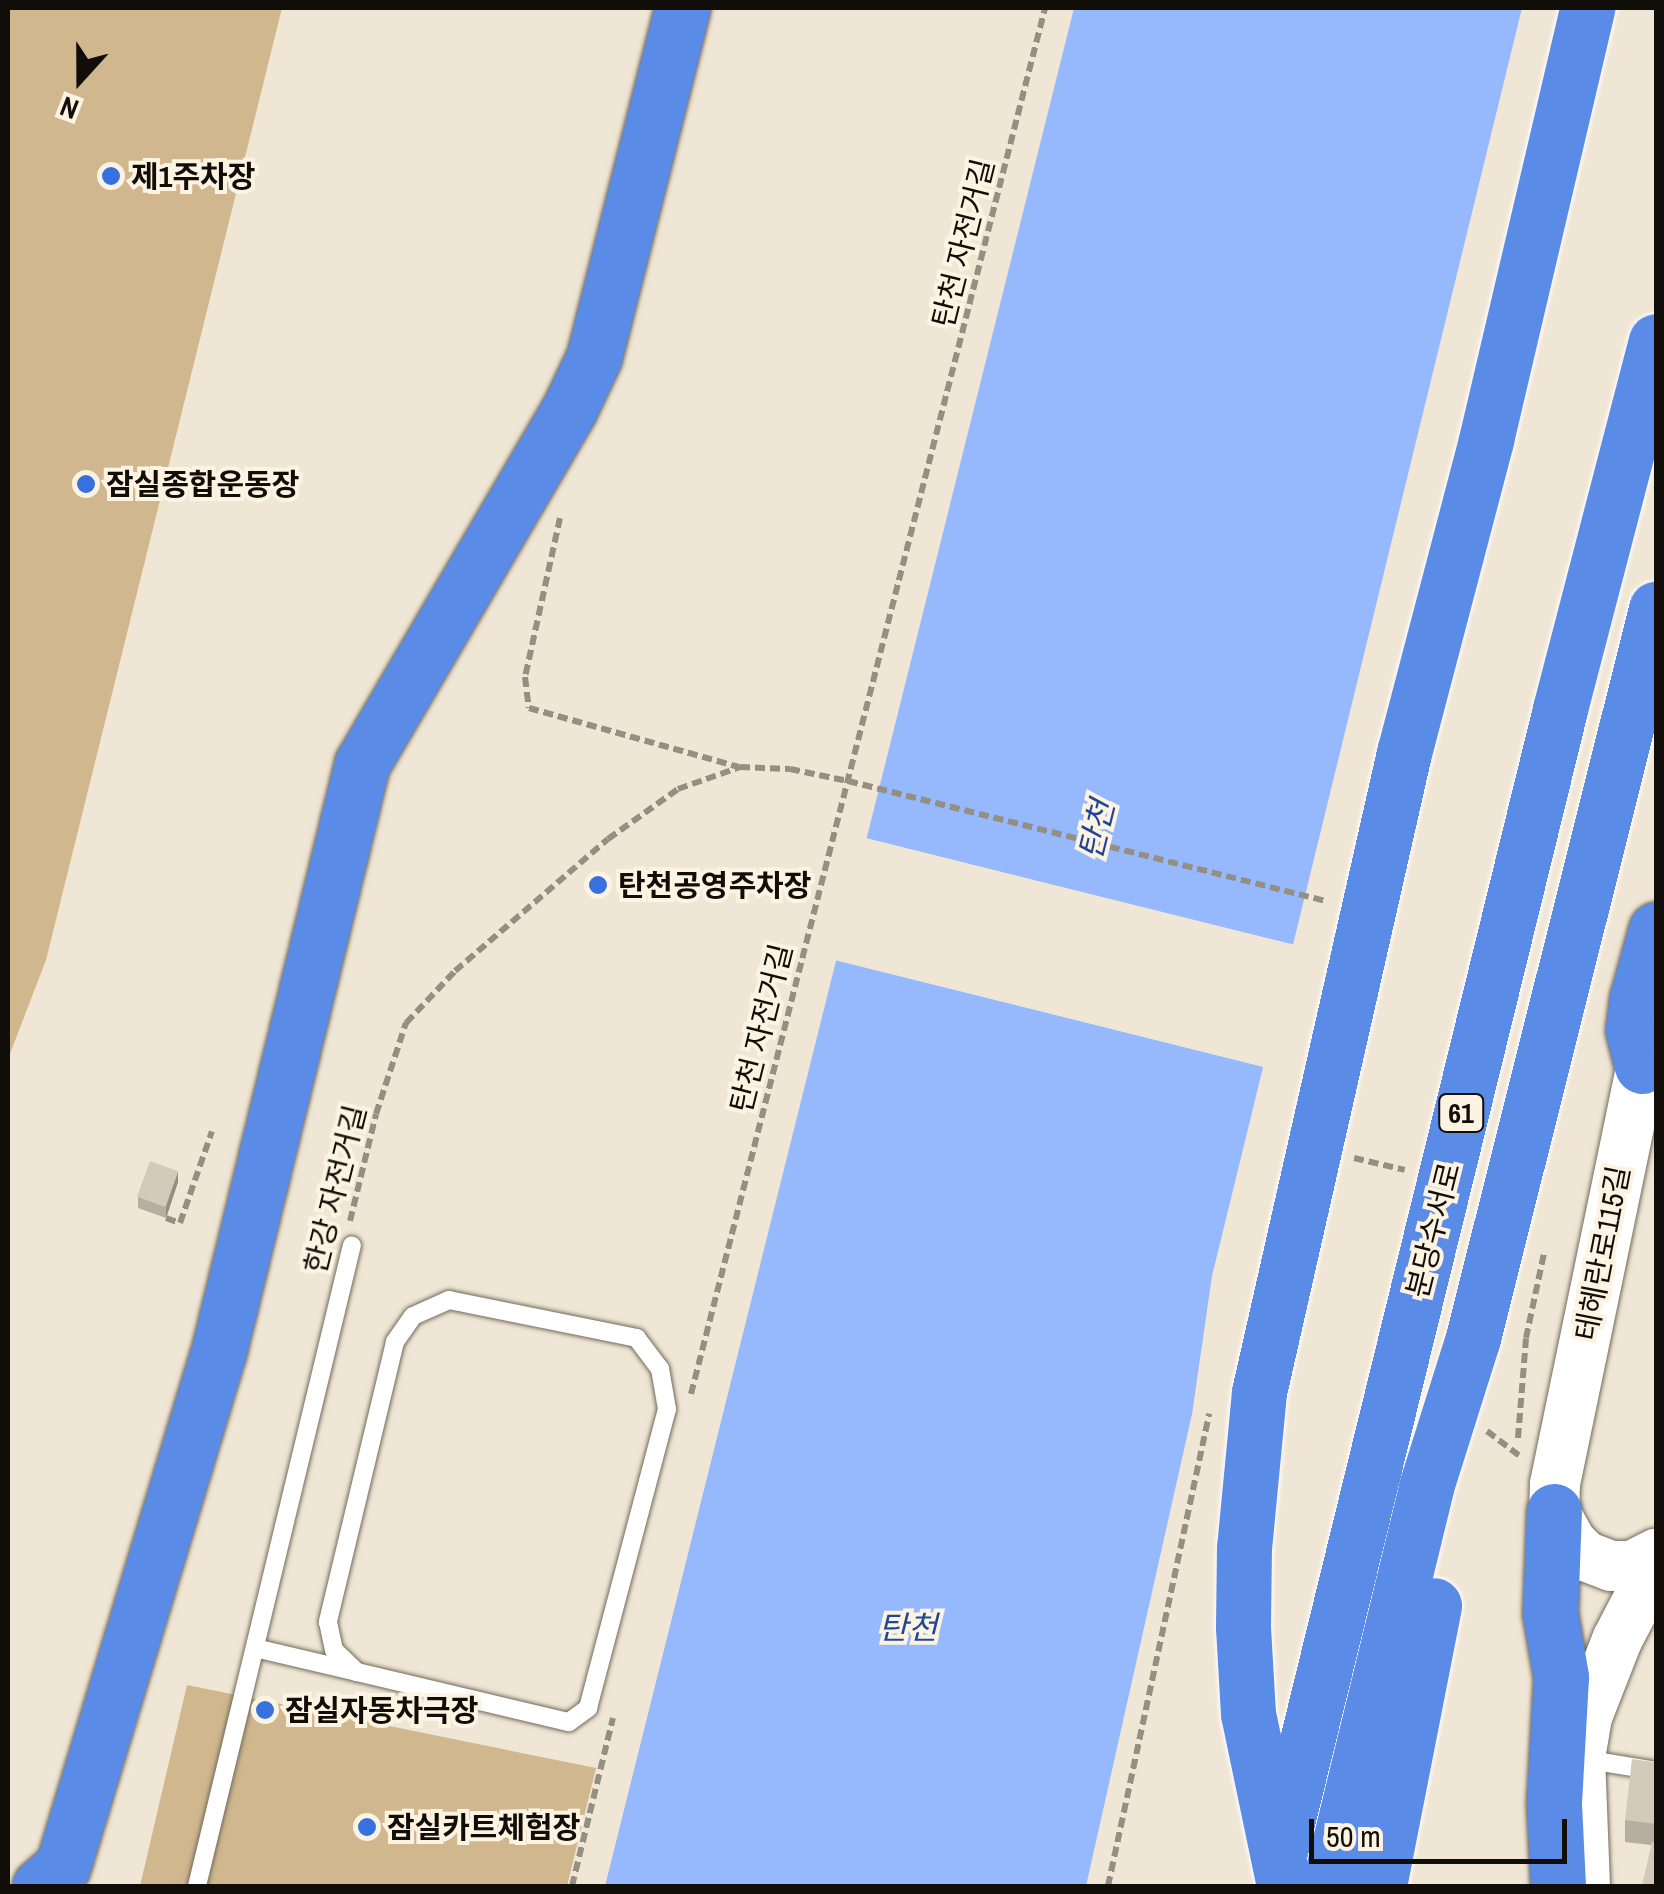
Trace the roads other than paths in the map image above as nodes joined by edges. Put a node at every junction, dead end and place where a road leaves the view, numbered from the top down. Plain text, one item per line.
1 (682, 8) edge
2 (1587, 8) edge
3 (1656, 341) edge
4 (1656, 609) edge
5 (1656, 930) edge
6 (1656, 996) edge
7 (1647, 1084) edge
8 (349, 1243) road end
9 (1473, 1338) junction
10 (1554, 1511) junction
11 (1656, 1554) edge
12 (1656, 1565) edge
13 (1550, 1613) junction
14 (255, 1648) junction
15 (358, 1672) junction
16 (1580, 1758) junction
17 (1656, 1771) edge
18 (40, 1886) edge
19 (196, 1886) edge
20 (1271, 1886) edge
21 (1284, 1886) edge
22 (1329, 1886) edge
23 (1379, 1886) edge
24 (1525, 1886) edge
25 (1558, 1886) edge
26 (1585, 1886) edge

1 - 18 highway
2 - 21 highway, bridge
3 - 20 highway, 분당수서로 / 61, bridge
4 - 9 highway, 61, bridge
5 - 7 highway
6 - 7 street, 테헤란로115길
7 - 10 street, 테헤란로115길
8 - 14 lane
9 - 22 highway, 61, bridge
9 - 23 highway, bridge
10 - 11 street
10 - 13 highway
12 - 16 street
13 - 24 highway
13 - 25 highway
14 - 15 lane
14 - 19 lane
15 - 15 lane
16 - 17 lane
16 - 26 street

